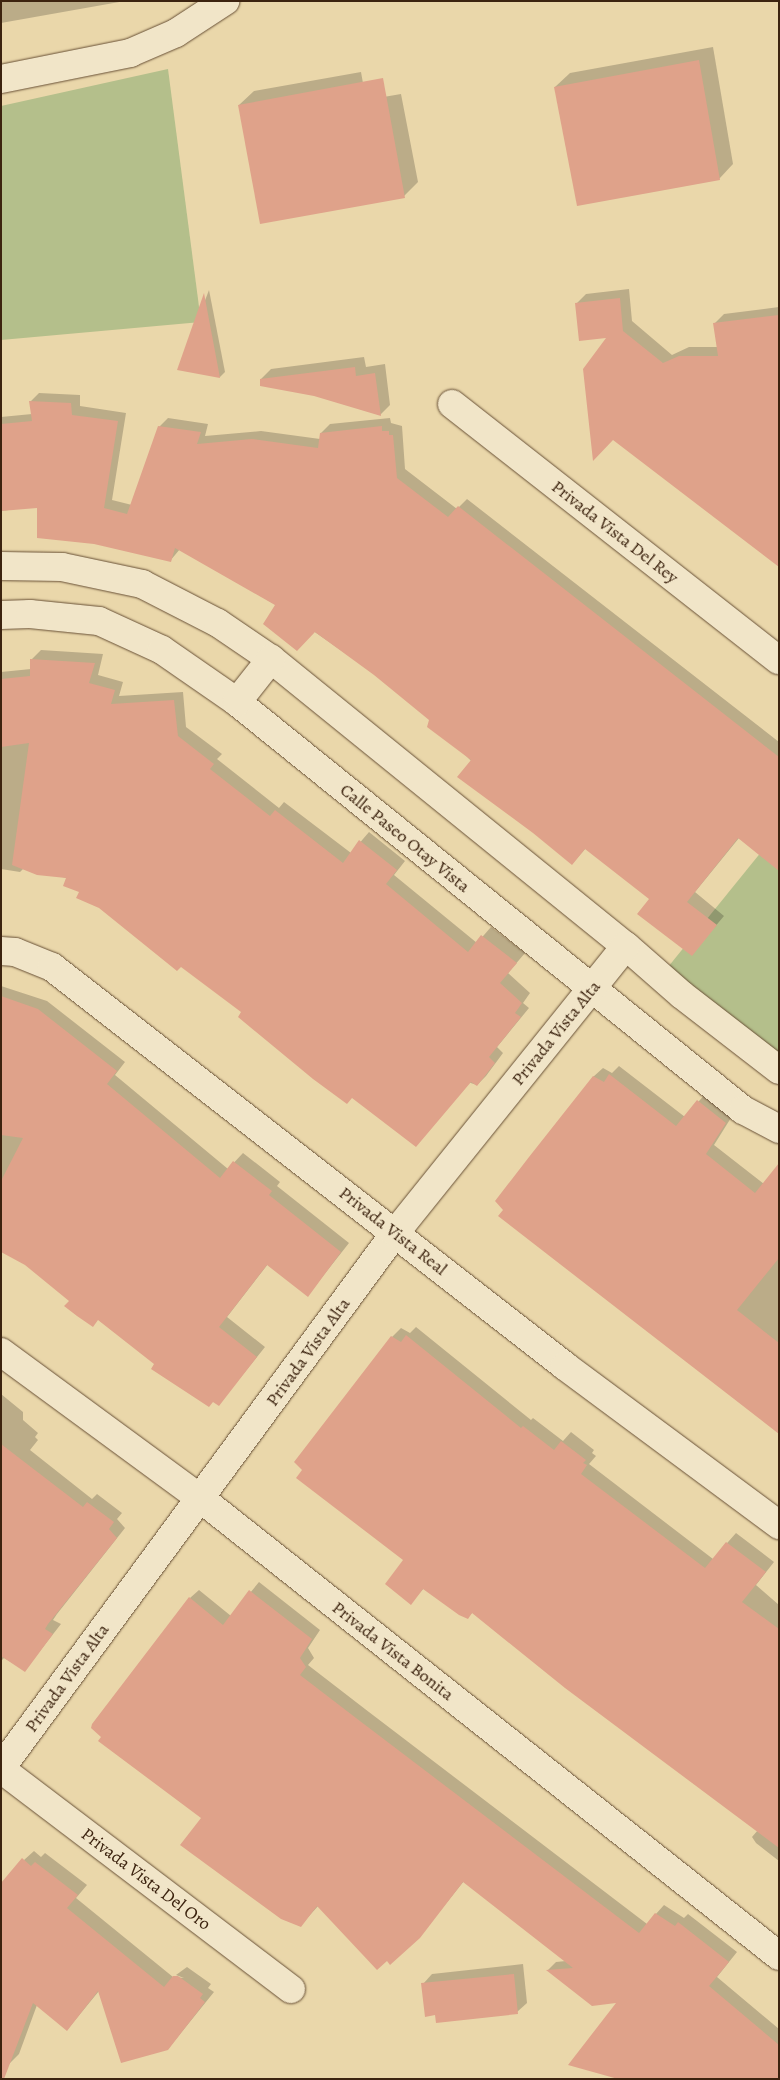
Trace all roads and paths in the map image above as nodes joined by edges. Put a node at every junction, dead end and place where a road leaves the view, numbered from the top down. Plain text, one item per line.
1 (226, 1) edge
2 (1, 79) edge
3 (452, 404) dead end
4 (1, 566) edge
5 (1, 615) edge
6 (271, 659) junction
7 (779, 660) edge
8 (237, 702) junction
9 (626, 946) junction
10 (1, 951) edge
11 (591, 989) junction
12 (779, 1070) edge
13 (779, 1130) edge
14 (396, 1233) junction
15 (1, 1352) edge
16 (200, 1498) junction
17 (779, 1525) edge
18 (1, 1769) edge
19 (779, 1956) edge
20 (291, 1989) dead end

1 - 2 street
3 - 7 street, Privada Vista Del Rey
4 - 6 street
5 - 8 street, Calle Paseo Otay Vista
6 - 8 street
6 - 9 street
8 - 11 street, Calle Paseo Otay Vista
9 - 11 street, Privada Vista Alta
9 - 12 street
10 - 14 street, Privada Vista Real
11 - 13 street, Calle Paseo Otay Vista
11 - 14 street, Privada Vista Alta
14 - 16 street, Privada Vista Alta
14 - 17 street, Privada Vista Real
15 - 16 street, Privada Vista Bonita
16 - 18 street, Privada Vista Alta
16 - 19 street, Privada Vista Bonita
18 - 20 street, Privada Vista Del Oro

